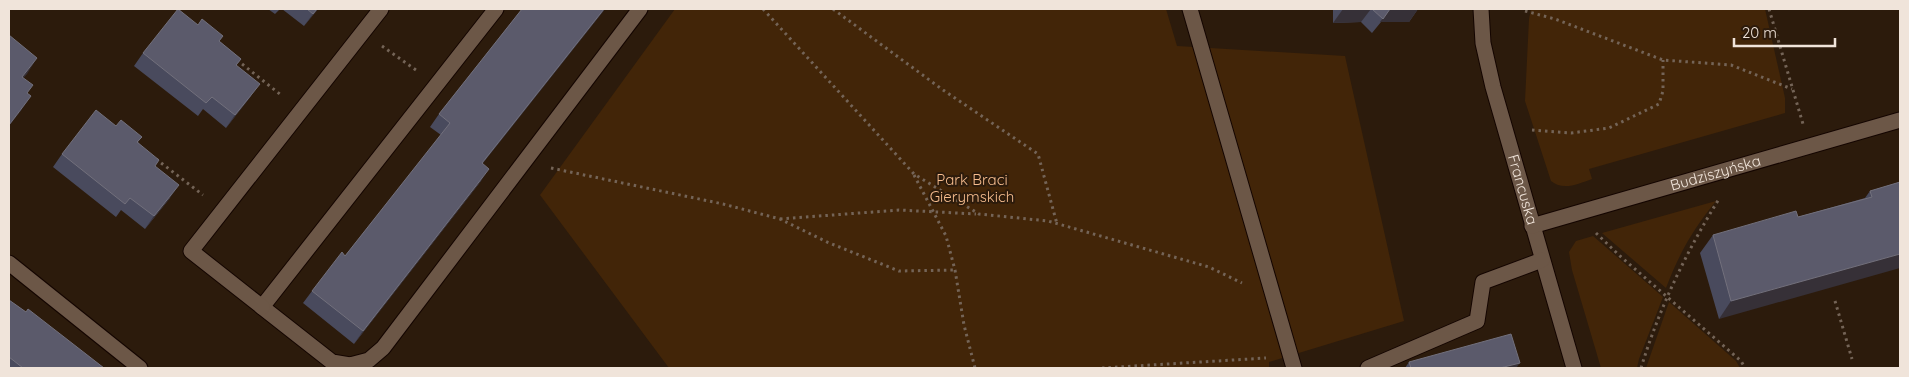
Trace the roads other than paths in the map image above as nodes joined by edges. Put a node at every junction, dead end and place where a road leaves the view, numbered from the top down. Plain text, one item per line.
1 (381, 9) edge
2 (496, 9) edge
3 (640, 9) edge
4 (1190, 9) edge
5 (1481, 9) edge
6 (1900, 120) edge
7 (1532, 226) junction
8 (1542, 260) junction
9 (9, 263) edge
10 (262, 307) junction
11 (1293, 362) edge
12 (140, 368) edge
13 (1368, 368) edge
14 (1574, 368) edge

1 - 10 street
2 - 10 street
3 - 10 street
4 - 11 street
5 - 7 street, Francuska
6 - 7 street, Budziszyńska
7 - 8 street, Francuska
8 - 13 street
8 - 14 street, Francuska
9 - 12 street

